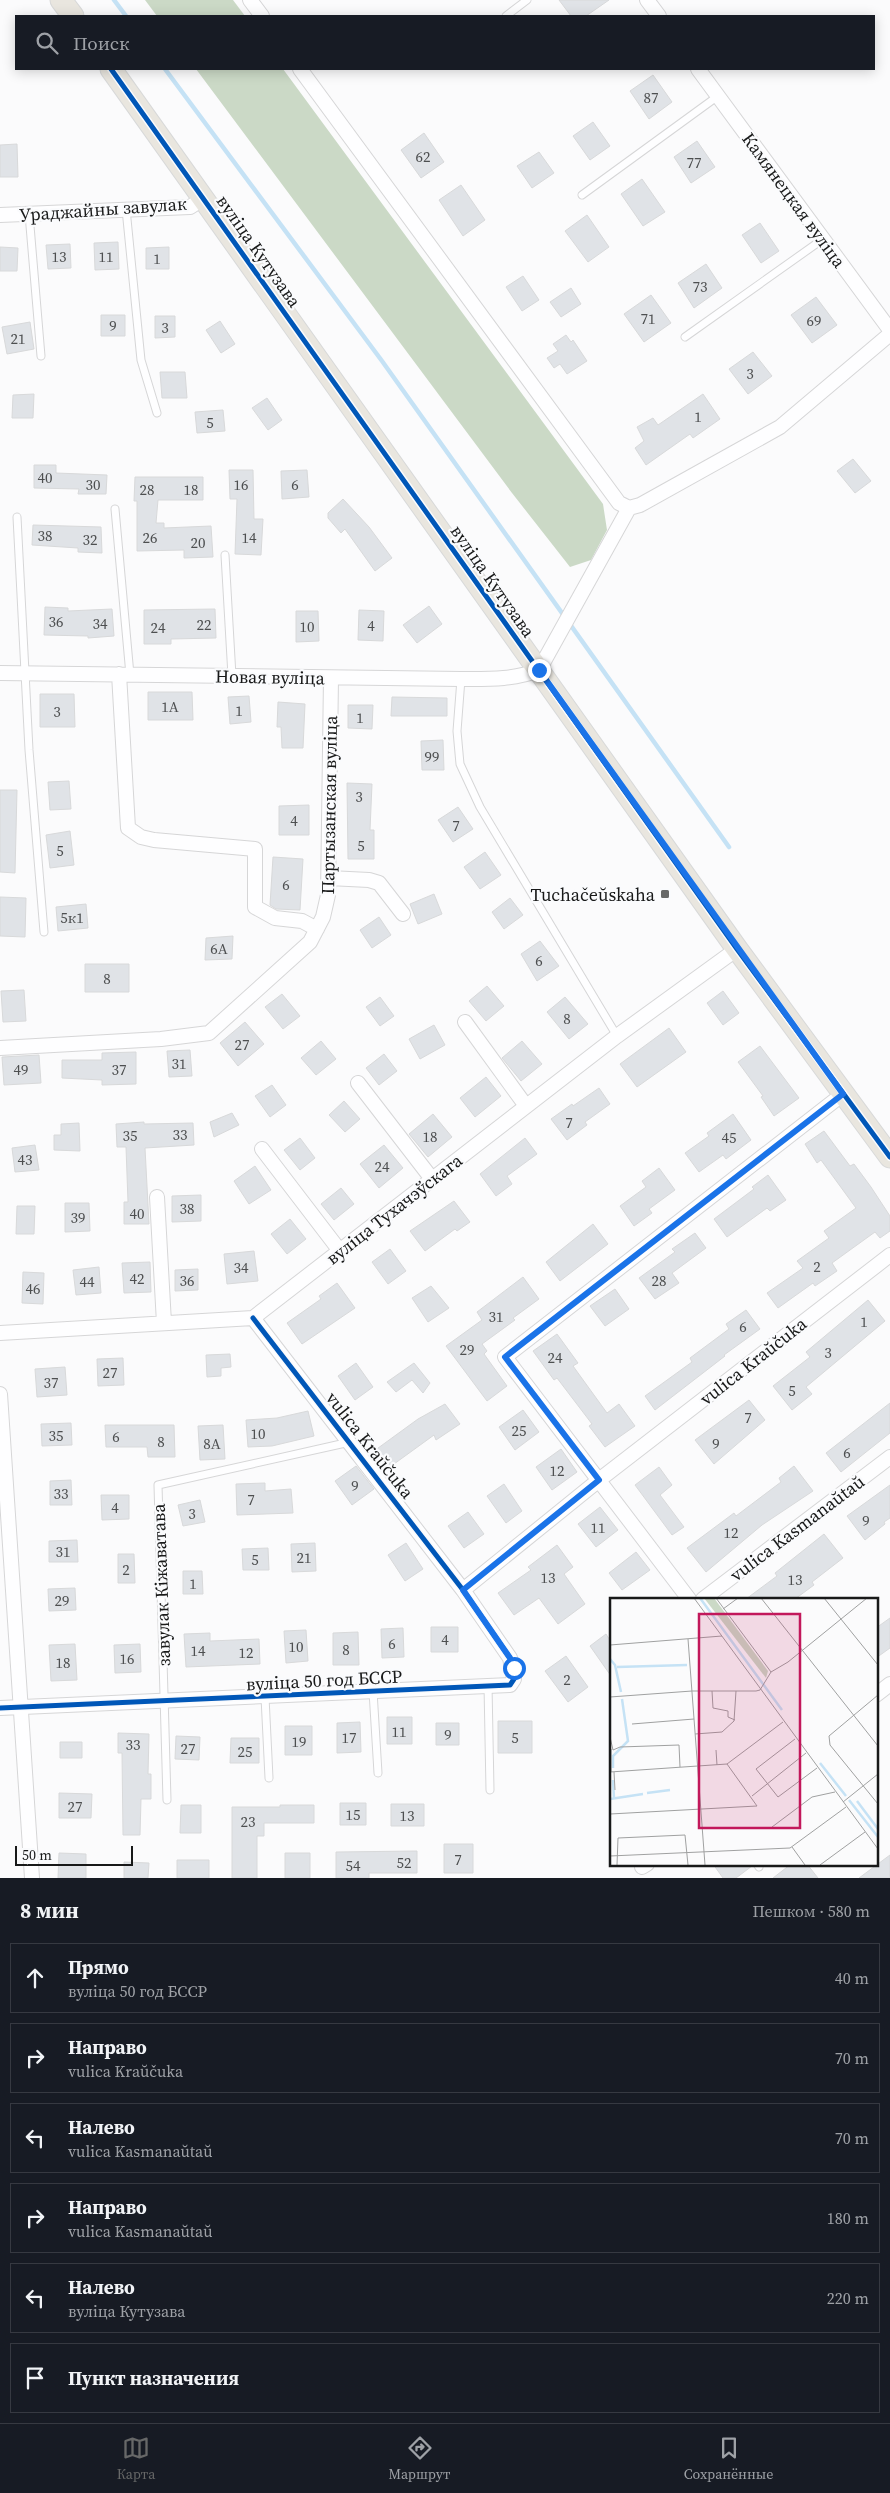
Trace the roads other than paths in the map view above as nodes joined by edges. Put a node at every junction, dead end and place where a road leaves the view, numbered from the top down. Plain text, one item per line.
1 (61, 0) edge
2 (250, 0) edge
3 (527, 0) edge
4 (647, 0) edge
5 (71, 15) edge
6 (261, 15) edge
7 (507, 15) edge
8 (658, 15) edge
9 (111, 70) edge
10 (301, 70) edge
11 (699, 70) edge
12 (718, 96) junction
13 (582, 196) dead end
14 (204, 198) junction
15 (126, 209) junction
16 (29, 214) junction
17 (0, 215) edge
18 (823, 239) junction
19 (890, 332) edge
20 (685, 337) dead end
21 (41, 356) dead end
22 (157, 413) dead end
23 (624, 506) junction
24 (115, 509) dead end
25 (17, 517) dead end
26 (225, 555) dead end
27 (539, 670) junction
28 (24, 672) junction
29 (0, 673) edge
30 (124, 674) junction
31 (232, 677) junction
32 (331, 678) junction
33 (461, 679) junction
34 (329, 878) junction
35 (403, 914) dead end
36 (317, 929) junction
37 (44, 932) dead end
38 (738, 949) junction
39 (465, 1022) dead end
40 (617, 1036) junction
41 (0, 1048) edge
42 (358, 1083) dead end
43 (843, 1094) junction
44 (526, 1106) junction
45 (262, 1149) dead end
46 (890, 1157) edge
47 (432, 1179) junction
48 (157, 1197) dead end
49 (340, 1251) junction
50 (890, 1255) edge
51 (253, 1318) junction
52 (164, 1323) junction
53 (0, 1333) edge
54 (0, 1394) edge
55 (351, 1442) junction
56 (890, 1457) edge
57 (599, 1480) junction
58 (463, 1590) junction
59 (688, 1598) edge
60 (704, 1598) edge
61 (890, 1684) edge
62 (488, 1685) junction
63 (373, 1691) junction
64 (878, 1693) edge
65 (265, 1697) junction
66 (164, 1702) junction
67 (20, 1707) junction
68 (0, 1708) edge
69 (378, 1773) dead end
70 (269, 1778) dead end
71 (490, 1790) dead end
72 (167, 1800) dead end
73 (32, 1878) edge

1 - 5 main road
2 - 6 street
3 - 7 lane
4 - 8 street
9 - 14 main road, вуліца Кутузава
10 - 23 street
11 - 12 street, Камянецкая вуліца
12 - 13 lane
12 - 18 street, Камянецкая вуліца
14 - 15 street, Ураджайны завулак
14 - 27 main road, вуліца Кутузава
15 - 16 street, Ураджайны завулак
15 - 22 lane
16 - 17 street, Ураджайны завулак
16 - 21 lane
18 - 19 street, Камянецкая вуліца
18 - 20 lane
19 - 23 street
23 - 27 street
24 - 30 lane
25 - 28 lane
26 - 31 lane
27 - 33 street, Новая вуліца
27 - 38 main road, вуліца Кутузава
28 - 29 street, Новая вуліца
28 - 30 street, Новая вуліца
28 - 37 lane
30 - 31 street, Новая вуліца
30 - 36 street
31 - 32 street, Новая вуліца
32 - 33 street, Новая вуліца
32 - 34 street, Партызанская вуліца
33 - 40 lane
34 - 35 street
34 - 36 street, Партызанская вуліца
36 - 41 street, Партызанская вуліца
38 - 40 street, вуліца Тухачэўскага
38 - 43 main road, вуліца Кутузава
39 - 44 street
40 - 44 street, вуліца Тухачэўскага
42 - 47 street
43 - 46 main road, вуліца Кутузава
43 - 57 street
44 - 47 street, вуліца Тухачэўскага
45 - 49 street
47 - 49 street, вуліца Тухачэўскага
48 - 52 street
49 - 51 street, вуліца Тухачэўскага
50 - 57 street, vulica Kraŭčuka
51 - 52 street
51 - 55 street, vulica Kraŭčuka
52 - 53 street
54 - 67 street
55 - 58 street, vulica Kraŭčuka
55 - 66 lane, завулак Кіжаватава
56 - 60 street, vulica Kasmanaŭtaŭ
57 - 58 street, vulica Kraŭčuka
57 - 59 street
58 - 62 street, вуліца 50 год БССР
61 - 64 street
62 - 63 street, вуліца 50 год БССР
62 - 71 lane
63 - 65 street, вуліца 50 год БССР
63 - 69 lane
65 - 66 street, вуліца 50 год БССР
65 - 70 lane
66 - 67 street, вуліца 50 год БССР
66 - 72 lane
67 - 68 street, вуліца 50 год БССР
67 - 73 street

